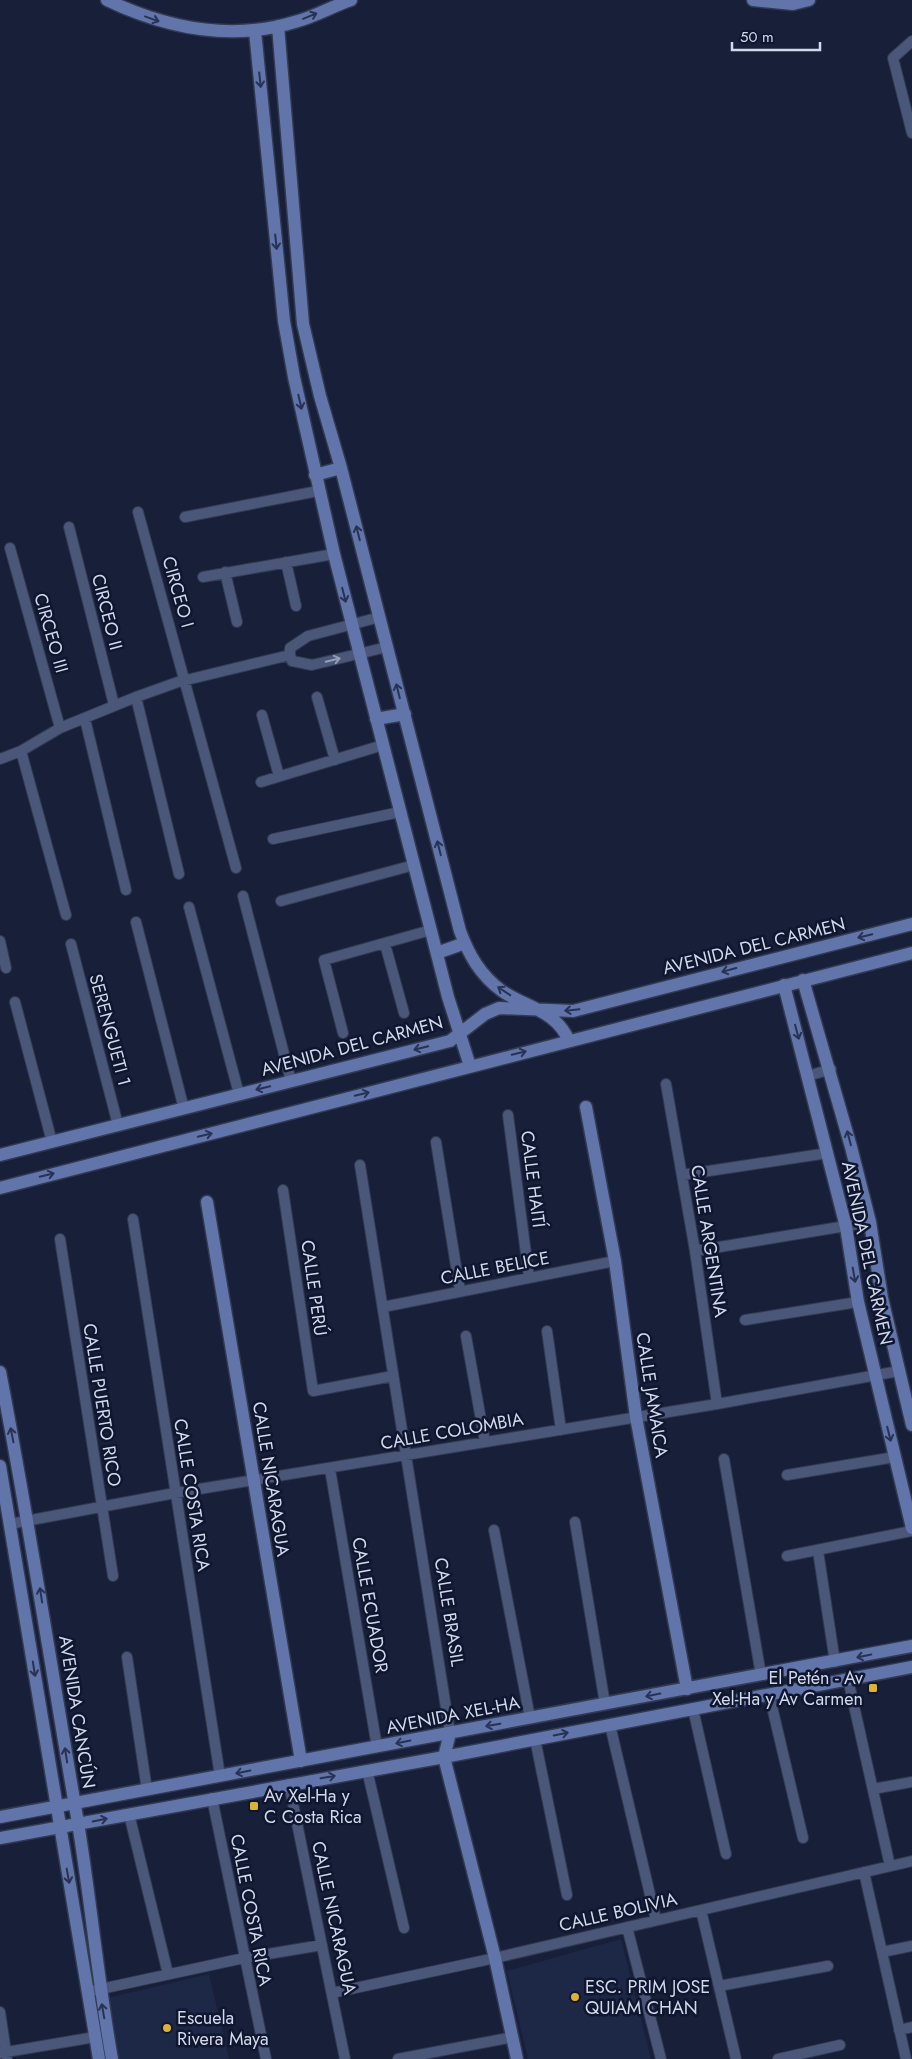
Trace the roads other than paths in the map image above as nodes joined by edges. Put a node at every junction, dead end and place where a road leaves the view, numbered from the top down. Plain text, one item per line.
1 (107, 0) edge
2 (351, 0) edge
3 (753, 0) edge
4 (809, 0) edge
5 (278, 26) junction
6 (255, 32) junction
7 (912, 41) edge
8 (912, 133) edge
9 (341, 468) junction
10 (315, 475) junction
11 (318, 491) junction
12 (138, 512) dead end
13 (185, 517) dead end
14 (68, 527) dead end
15 (10, 548) dead end
16 (334, 554) junction
17 (286, 562) junction
18 (225, 572) junction
19 (203, 577) dead end
20 (296, 606) dead end
21 (380, 617) junction
22 (237, 622) dead end
23 (352, 625) junction
24 (387, 647) junction
25 (360, 654) junction
26 (290, 655) junction
27 (186, 680) junction
28 (136, 697) junction
29 (317, 697) dead end
30 (114, 705) junction
31 (404, 714) junction
32 (262, 715) dead end
33 (85, 719) junction
34 (376, 719) junction
35 (60, 728) junction
36 (383, 746) junction
37 (21, 752) junction
38 (335, 760) junction
39 (1, 761) edge
40 (279, 776) junction
41 (261, 782) dead end
42 (400, 812) junction
43 (273, 840) dead end
44 (414, 865) junction
45 (236, 868) dead end
46 (179, 874) dead end
47 (126, 890) dead end
48 (243, 896) dead end
49 (281, 901) dead end
50 (189, 906) dead end
51 (66, 915) dead end
52 (136, 922) dead end
53 (912, 924) edge
54 (431, 930) junction
55 (0, 941) edge
56 (465, 943) junction
57 (71, 944) dead end
58 (385, 944) junction
59 (437, 953) junction
60 (912, 953) edge
61 (6, 968) dead end
62 (803, 980) junction
63 (784, 985) junction
64 (15, 1002) dead end
65 (537, 1010) junction
66 (404, 1013) dead end
67 (343, 1033) dead end
68 (461, 1033) junction
69 (569, 1041) junction
70 (470, 1066) junction
71 (831, 1069) junction
72 (808, 1076) junction
73 (292, 1081) junction
74 (666, 1084) dead end
75 (239, 1094) junction
76 (586, 1107) dead end
77 (184, 1109) junction
78 (508, 1115) dead end
79 (118, 1125) junction
80 (52, 1142) junction
81 (436, 1142) dead end
82 (828, 1153) junction
83 (0, 1155) edge
84 (360, 1165) dead end
85 (682, 1175) junction
86 (0, 1188) edge
87 (283, 1190) dead end
88 (207, 1202) dead end
89 (133, 1219) dead end
90 (870, 1222) junction
91 (846, 1227) junction
92 (60, 1239) dead end
93 (695, 1250) junction
94 (615, 1260) junction
95 (529, 1277) junction
96 (460, 1291) junction
97 (858, 1302) junction
98 (382, 1307) junction
99 (745, 1320) dead end
100 (547, 1331) dead end
101 (466, 1336) dead end
102 (0, 1372) edge
103 (899, 1372) junction
104 (393, 1376) junction
105 (875, 1377) junction
106 (717, 1404) junction
107 (636, 1417) junction
108 (912, 1425) edge
109 (561, 1430) junction
110 (485, 1442) junction
111 (406, 1456) junction
112 (895, 1457) junction
113 (724, 1459) dead end
114 (0, 1466) edge
115 (330, 1469) junction
116 (787, 1475) dead end
117 (254, 1482) junction
118 (175, 1493) junction
119 (101, 1506) junction
120 (29, 1520) junction
121 (575, 1522) dead end
122 (10, 1524) junction
123 (494, 1530) dead end
124 (912, 1530) edge
125 (818, 1551) junction
126 (786, 1556) dead end
127 (113, 1576) dead end
128 (48, 1640) junction
129 (30, 1642) junction
130 (912, 1646) edge
131 (127, 1657) dead end
132 (835, 1662) junction
133 (912, 1667) edge
134 (761, 1675) junction
135 (848, 1679) junction
136 (687, 1689) junction
137 (769, 1694) junction
138 (605, 1704) junction
139 (693, 1709) junction
140 (530, 1718) junction
141 (610, 1725) junction
142 (450, 1733) junction
143 (535, 1739) junction
144 (377, 1747) junction
145 (444, 1756) junction
146 (300, 1761) junction
147 (367, 1770) junction
148 (220, 1776) junction
149 (912, 1782) edge
150 (288, 1784) junction
151 (873, 1789) junction
152 (147, 1790) junction
153 (212, 1798) junction
154 (74, 1804) junction
155 (57, 1806) junction
156 (129, 1814) junction
157 (0, 1817) edge
158 (78, 1824) junction
159 (60, 1828) junction
160 (0, 1838) edge
161 (803, 1838) dead end
162 (726, 1854) dead end
163 (912, 1861) edge
164 (890, 1866) junction
165 (864, 1872) junction
166 (567, 1894) dead end
167 (701, 1910) junction
168 (656, 1920) junction
169 (627, 1927) junction
170 (404, 1928) dead end
171 (322, 1945) junction
172 (912, 1946) edge
173 (882, 1952) junction
174 (244, 1958) junction
175 (495, 1958) junction
176 (828, 1966) dead end
177 (168, 1974) junction
178 (719, 1986) junction
179 (93, 1990) junction
180 (332, 1993) junction
181 (0, 2012) edge
182 (912, 2027) edge
183 (899, 2030) junction
184 (95, 2036) junction
185 (513, 2037) junction
186 (840, 2045) dead end
187 (4, 2054) edge
188 (99, 2059) edge
189 (112, 2059) edge
190 (266, 2059) edge
191 (345, 2059) edge
192 (398, 2059) edge
193 (517, 2059) edge
194 (660, 2059) edge
195 (736, 2059) edge
196 (778, 2059) edge
197 (906, 2059) edge

1 -> 6 street
5 -> 2 street
3 - 4 street
5 - 6 street
5 - 9 street
6 -> 10 street
7 - 8 street
9 - 10 street
21 -> 9 street
10 - 11 street
11 - 13 street
11 - 16 street
12 - 27 street, CIRCEO I
14 - 30 street, CIRCEO II
15 - 35 street, CIRCEO III
16 - 17 street
16 -> 23 street
17 - 18 street
17 - 20 street
18 - 19 street
18 - 22 street
21 - 23 street
21 - 24 street
23 - 25 street
23 - 26 street
24 - 25 street
31 -> 24 street
26 -> 25 street
25 - 34 street
26 - 27 street
27 - 28 street
27 - 45 street, CIRCEO I
28 - 30 street
28 - 46 street
29 - 38 street
30 - 33 street
31 - 34 street
56 -> 31 street
32 - 40 street
33 - 35 street
33 - 47 street
34 - 36 street
35 - 37 street
36 - 38 street
36 - 42 street
37 - 39 street
37 - 51 street
38 - 40 street
40 - 41 street
42 - 43 street
42 - 44 street
44 - 49 street
44 - 54 street
48 - 73 street
50 - 75 street
52 - 77 street
53 -> 65 street, AVENIDA DEL CARMEN
54 - 58 street
54 - 59 street
55 - 61 street
56 - 59 street
65 -> 56 street
57 - 79 street, SERENGUETI 1
58 - 66 street
58 - 67 street
59 - 68 street
60 - 62 street
62 - 63 street
62 - 71 street, AVENIDA DEL CARMEN
63 - 69 street
63 -> 72 street, AVENIDA DEL CARMEN
64 - 80 street
65 - 68 street, AVENIDA DEL CARMEN
65 - 69 street
68 - 70 street
68 -> 73 street, AVENIDA DEL CARMEN
70 -> 69 street
86 -> 70 street
71 - 72 street
90 -> 71 street, AVENIDA DEL CARMEN
72 - 82 street, AVENIDA DEL CARMEN
73 -> 75 street, AVENIDA DEL CARMEN
74 - 85 street, CALLE ARGENTINA
75 - 77 street, AVENIDA DEL CARMEN
76 - 94 street, CALLE JAMAICA
77 - 79 street, AVENIDA DEL CARMEN
78 - 95 street, CALLE HAITÍ
79 - 80 street, AVENIDA DEL CARMEN
80 - 83 street, AVENIDA DEL CARMEN
81 - 96 street
82 - 85 street
82 - 91 street, AVENIDA DEL CARMEN
84 - 98 street, CALLE BRASIL
85 - 93 street, CALLE ARGENTINA
87 - 104 street, CALLE PERÚ
88 - 117 street, CALLE NICARAGUA
89 - 118 street, CALLE COSTA RICA
90 - 91 street
90 - 103 street, AVENIDA DEL CARMEN
91 - 93 street
91 -> 97 street, AVENIDA DEL CARMEN
92 - 119 street, CALLE PUERTO RICO
93 - 106 street, CALLE ARGENTINA
94 - 95 street, CALLE BELICE
94 - 107 street, CALLE JAMAICA
95 - 96 street, CALLE BELICE
96 - 98 street, CALLE BELICE
97 - 99 street
97 - 105 street, AVENIDA DEL CARMEN
98 - 104 street, CALLE BRASIL
100 - 109 street
101 - 110 street
120 -> 102 street, AVENIDA CANCÚN
103 - 105 street, CALLE COLOMBIA
103 - 108 street, AVENIDA DEL CARMEN
104 - 111 street, CALLE BRASIL
105 - 106 street, CALLE COLOMBIA
105 -> 112 street, AVENIDA DEL CARMEN
106 - 107 street, CALLE COLOMBIA
107 - 109 street, CALLE COLOMBIA
107 - 136 street, CALLE JAMAICA
109 - 110 street, CALLE COLOMBIA
110 - 111 street, CALLE COLOMBIA
111 - 115 street, CALLE COLOMBIA
111 - 142 street, CALLE BRASIL
112 - 116 street
112 - 124 street, AVENIDA DEL CARMEN
113 - 134 street
114 - 122 street, AVENIDA CANCÚN
115 - 117 street, CALLE COLOMBIA
115 - 144 street, CALLE ECUADOR
117 - 118 street, CALLE COLOMBIA
117 - 146 street, CALLE NICARAGUA
118 - 119 street, CALLE COLOMBIA
118 - 148 street, CALLE COSTA RICA
119 - 120 street, CALLE COLOMBIA
119 - 127 street, CALLE PUERTO RICO
120 - 122 street, CALLE COLOMBIA
128 -> 120 street, AVENIDA CANCÚN
121 - 138 street
122 - 129 street, AVENIDA CANCÚN
123 - 140 street
124 - 125 street
125 - 126 street
125 - 132 street
128 - 129 street
154 -> 128 street, AVENIDA CANCÚN
129 -> 155 street, AVENIDA CANCÚN
130 -> 132 street, AVENIDA XEL-HA
131 - 152 street
132 - 134 street, AVENIDA XEL-HA
133 - 135 street
134 - 136 street, AVENIDA XEL-HA
135 - 137 street
135 - 151 street
136 -> 138 street, AVENIDA XEL-HA
137 - 139 street
137 - 161 street
138 - 140 street, AVENIDA XEL-HA
139 - 141 street
139 - 162 street
140 -> 142 street, AVENIDA XEL-HA
143 -> 141 street
141 - 168 street
142 -> 144 street, AVENIDA XEL-HA
142 - 145 street, CALLE BRASIL
143 - 145 street
143 - 166 street
144 - 146 street, AVENIDA XEL-HA
145 - 147 street
145 - 175 street, CALLE BRASIL
146 -> 148 street, AVENIDA XEL-HA
150 -> 147 street
147 - 170 street
148 - 152 street, AVENIDA XEL-HA
149 - 151 street
150 - 153 street
150 - 171 street, CALLE NICARAGUA
151 - 164 street
152 - 154 street, AVENIDA XEL-HA
153 - 156 street
153 - 174 street, CALLE COSTA RICA
154 - 155 street, AVENIDA XEL-HA
154 - 158 street, AVENIDA CANCÚN
155 - 157 street, AVENIDA XEL-HA
155 - 159 street, AVENIDA CANCÚN
158 -> 156 street
156 - 177 street
158 - 159 street
158 - 179 street, AVENIDA CANCÚN
159 - 160 street
159 -> 179 street, AVENIDA CANCÚN
163 - 164 street, CALLE BOLIVIA
164 - 165 street, CALLE BOLIVIA
165 - 167 street, CALLE BOLIVIA
165 - 173 street
167 - 168 street, CALLE BOLIVIA
167 - 178 street
168 - 169 street, CALLE BOLIVIA
169 - 175 street, CALLE BOLIVIA
169 - 194 street
171 - 174 street
171 - 180 street, CALLE NICARAGUA
172 - 173 street
173 - 183 street
174 - 177 street
174 - 190 street, CALLE COSTA RICA
175 - 180 street, CALLE BOLIVIA
175 - 185 street, CALLE BRASIL
176 - 178 street
177 - 179 street
178 - 195 street
179 - 184 street, AVENIDA CANCÚN
189 -> 179 street, AVENIDA CANCÚN
180 - 191 street, CALLE NICARAGUA
181 - 187 street
182 - 183 street
183 - 197 street
184 - 187 street
184 - 188 street, AVENIDA CANCÚN
185 - 192 street
185 - 193 street, CALLE BRASIL
186 - 196 street

